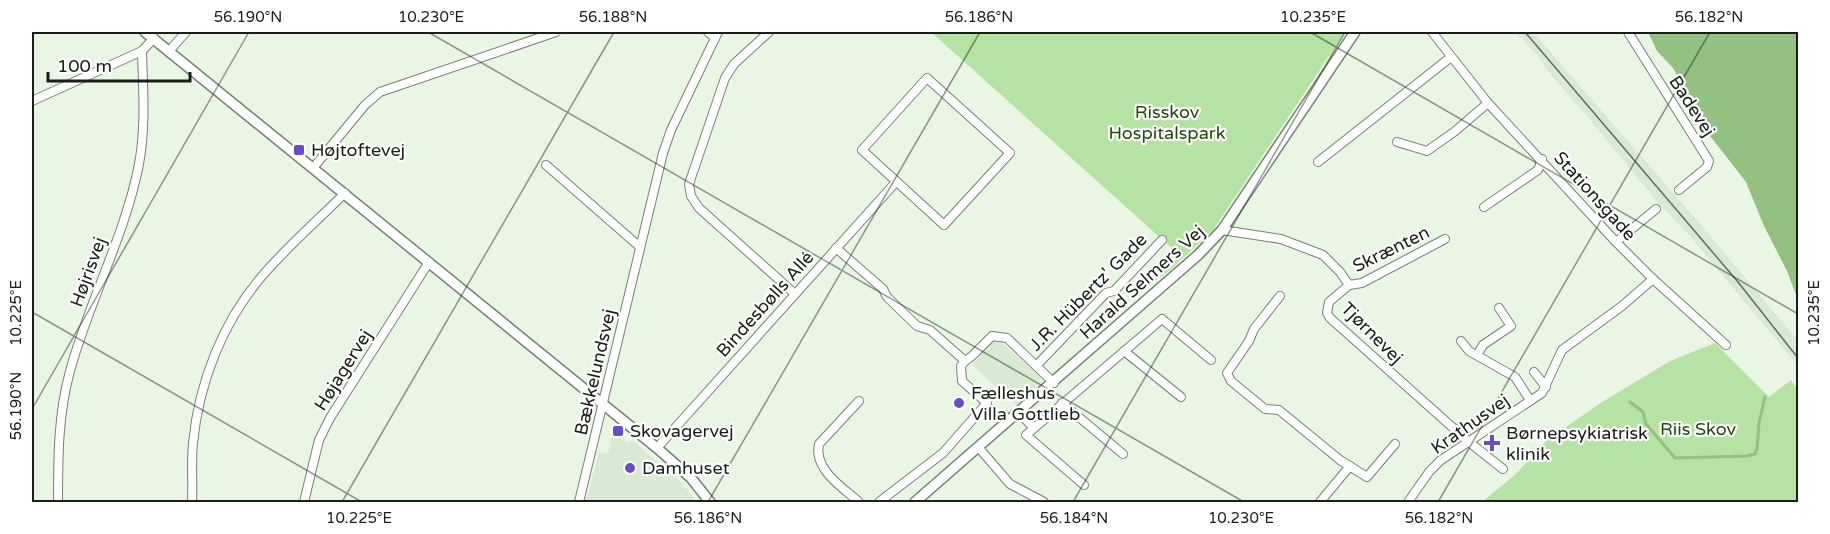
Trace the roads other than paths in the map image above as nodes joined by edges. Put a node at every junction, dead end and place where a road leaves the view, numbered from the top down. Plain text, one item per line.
1 (145, 32) edge
2 (186, 32) edge
3 (556, 32) edge
4 (708, 32) edge
5 (769, 32) edge
6 (1432, 32) edge
7 (1628, 32) edge
8 (1354, 34) edge
9 (716, 35) edge
10 (154, 38) junction
11 (141, 51) junction
12 (170, 51) junction
13 (1451, 57) junction
14 (32, 101) edge
15 (1488, 103) junction
16 (1397, 142) dead end
17 (1542, 159) junction
18 (1318, 162) dead end
19 (546, 165) dead end
20 (314, 168) junction
21 (896, 182) junction
22 (1679, 190) dead end
23 (345, 193) junction
24 (1484, 207) dead end
25 (1656, 209) dead end
26 (1222, 230) junction
27 (1445, 239) dead end
28 (1162, 240) dead end
29 (1616, 243) junction
30 (640, 247) junction
31 (836, 248) junction
32 (429, 262) junction
33 (1653, 279) junction
34 (1349, 285) junction
35 (795, 294) junction
36 (1280, 296) dead end
37 (1498, 308) dead end
38 (1461, 340) dead end
39 (1726, 345) dead end
40 (1124, 351) junction
41 (1477, 355) junction
42 (1211, 360) dead end
43 (965, 361) junction
44 (1036, 366) junction
45 (1534, 372) dead end
46 (1054, 383) junction
47 (1546, 387) junction
48 (1180, 396) dead end
49 (1530, 400) junction
50 (859, 401) dead end
51 (1062, 403) junction
52 (603, 404) junction
53 (1019, 413) junction
54 (1034, 428) junction
55 (1469, 442) junction
56 (1395, 444) dead end
57 (657, 448) junction
58 (979, 448) junction
59 (1123, 454) dead end
60 (1350, 466) junction
61 (1503, 470) dead end
62 (1084, 485) dead end
63 (58, 502) edge
64 (192, 502) edge
65 (304, 502) edge
66 (579, 502) edge
67 (710, 502) edge
68 (859, 502) edge
69 (879, 502) edge
70 (915, 502) edge
71 (1044, 502) edge
72 (1320, 502) edge
73 (1408, 502) edge

1 - 10 street
2 - 12 street
3 - 20 street
4 - 9 street
5 - 35 street
6 - 13 street, Stationsgade
7 - 22 street, Badevej
8 - 26 street, Harald Selmers Vej
9 - 30 street, Bækkelundsvej
10 - 11 street
10 - 12 street
11 - 14 street
11 - 63 street, Højrisvej
12 - 20 street
13 - 15 street, Stationsgade
13 - 18 street
15 - 16 street
15 - 17 street, Stationsgade
17 - 24 street
17 - 29 street, Stationsgade
19 - 30 street
20 - 23 street
21 - 21 street
21 - 31 street, Bindesbølls Allé
23 - 32 street
23 - 64 street
25 - 29 street
26 - 34 street, Tjørnevej
26 - 46 street, Harald Selmers Vej
27 - 34 street, Skrænten
28 - 44 street, J.R. Hübertz' Gade
29 - 33 street, Stationsgade
30 - 52 street, Bækkelundsvej
31 - 35 street, Bindesbølls Allé
31 - 43 street
32 - 52 street
32 - 65 street, Højagervej
33 - 39 street, Stationsgade
33 - 47 street, Krathusvej
34 - 55 street, Tjørnevej
35 - 57 street, Bindesbølls Allé
36 - 60 street
37 - 41 street
38 - 41 street, Krathusvej
40 - 42 street
40 - 48 street
40 - 51 street
41 - 49 street, Krathusvej
43 - 44 street, J.R. Hübertz' Gade
43 - 69 street
44 - 46 street, J.R. Hübertz' Gade
45 - 47 street
46 - 53 street, Harald Selmers Vej
47 - 49 street, Krathusvej
49 - 55 street, Krathusvej
50 - 68 street
51 - 54 street
51 - 59 street
52 - 57 street
52 - 66 street, Bækkelundsvej
53 - 54 street
53 - 58 street, Harald Selmers Vej
54 - 62 street
55 - 61 street, Tjørnevej
55 - 73 street, Krathusvej
56 - 60 street
57 - 67 street
58 - 70 street, Harald Selmers Vej
58 - 71 street
60 - 72 street

